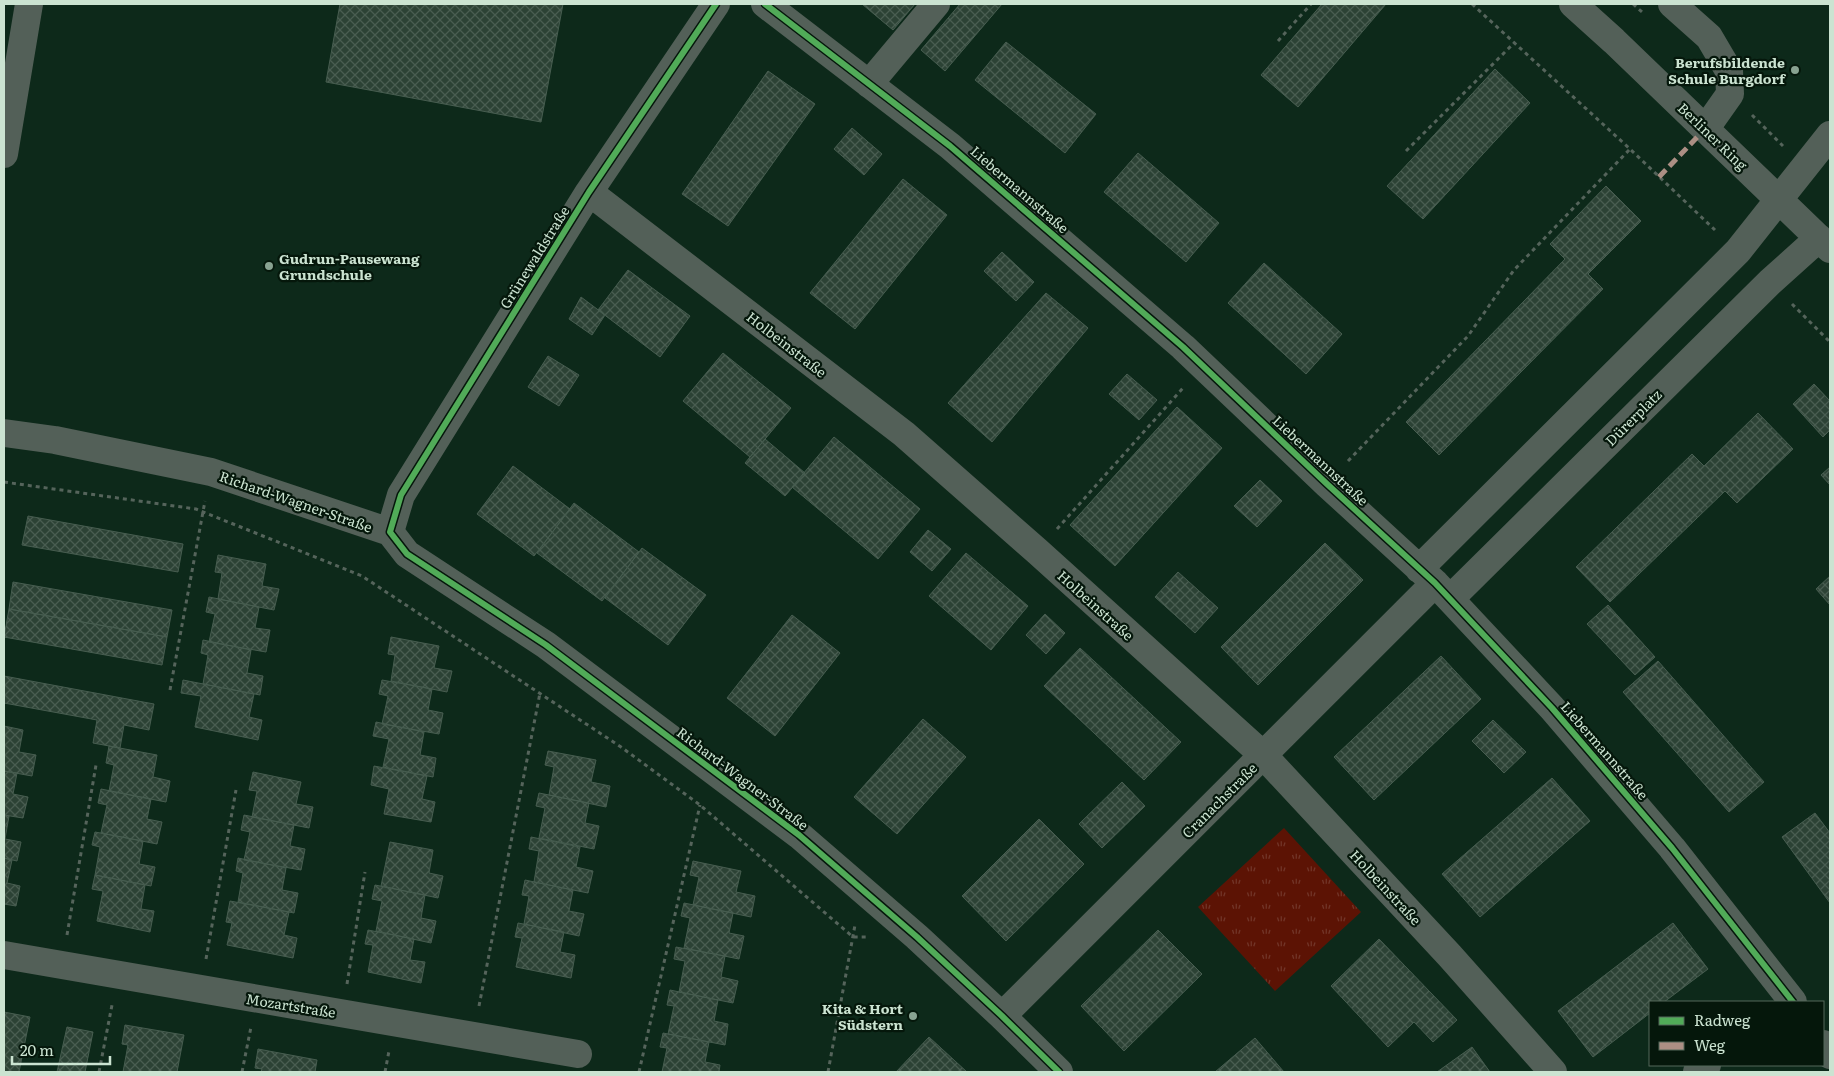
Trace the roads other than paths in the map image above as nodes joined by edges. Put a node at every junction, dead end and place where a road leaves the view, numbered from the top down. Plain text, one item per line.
1 (29, 4) edge
2 (716, 4) edge
3 (765, 4) edge
4 (936, 4) edge
5 (1573, 4) edge
6 (1672, 4) edge
7 (11, 65) edge
8 (869, 84) junction
9 (1706, 128) junction
10 (1830, 135) edge
11 (4, 154) edge
12 (589, 192) junction
13 (1779, 200) junction
14 (1824, 244) edge
15 (4, 433) edge
16 (390, 532) junction
17 (1435, 584) junction
18 (1263, 756) junction
19 (4, 955) edge
20 (1792, 1001) edge
21 (1002, 1016) junction
22 (578, 1054) dead end
23 (1059, 1072) edge
24 (1553, 1072) edge

1 - 7 street
2 - 12 street, Grünewaldstraße
3 - 8 street, Liebermannstraße
4 - 8 street
5 - 9 street, Berliner Ring
6 - 9 street
7 - 11 street
8 - 17 street, Liebermannstraße
9 - 13 street, Berliner Ring
10 - 13 street
12 - 16 street, Grünewaldstraße
12 - 18 street, Holbeinstraße
13 - 14 street, Berliner Ring
13 - 17 street
14 - 17 street, Dürerplatz
15 - 16 street, Richard-Wagner-Straße
16 - 21 street, Richard-Wagner-Straße
17 - 18 street, Cranachstraße
17 - 20 street, Liebermannstraße
18 - 21 street, Cranachstraße
18 - 24 street, Holbeinstraße
19 - 22 street, Mozartstraße
21 - 23 street, Richard-Wagner-Straße

